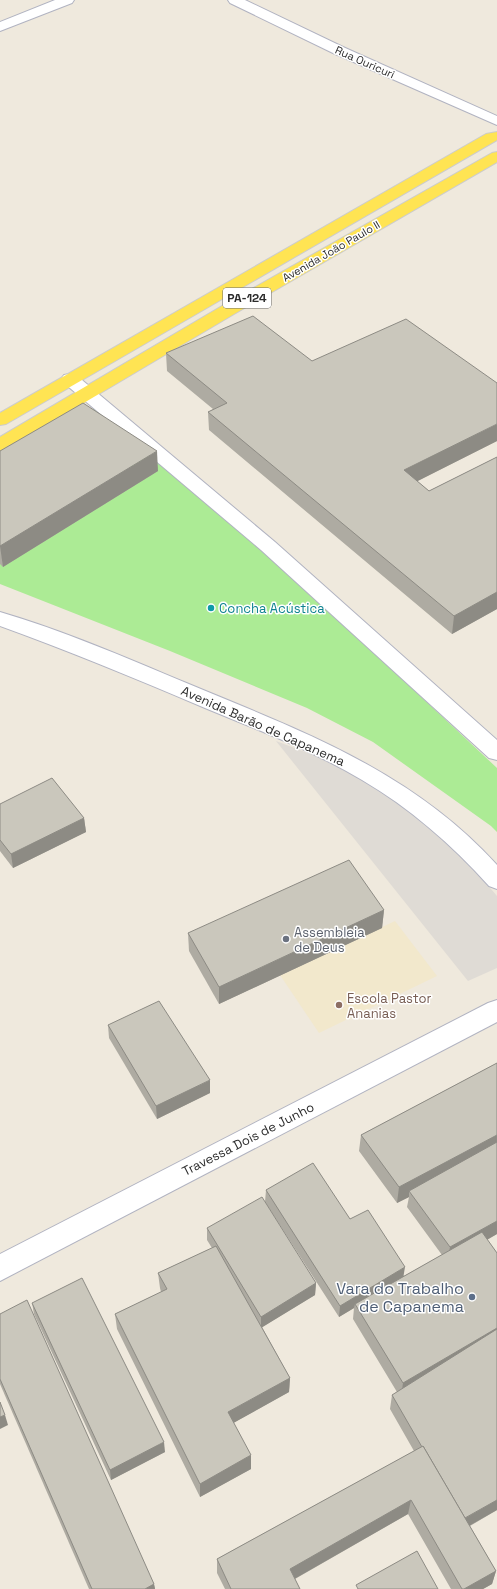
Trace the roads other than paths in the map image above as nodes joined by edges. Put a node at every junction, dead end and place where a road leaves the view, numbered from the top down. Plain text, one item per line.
1 (67, 0) edge
2 (235, 0) edge
3 (0, 27) edge
4 (497, 121) edge
5 (497, 136) edge
6 (497, 156) edge
7 (70, 379) junction
8 (86, 392) junction
9 (0, 420) edge
10 (0, 444) edge
11 (0, 619) edge
12 (497, 752) edge
13 (497, 880) edge
14 (497, 1010) edge
15 (0, 1268) edge

1 - 3 street
2 - 4 street, Rua Ouricuri
5 - 7 main road, Avenida João Paulo II / PA-124
6 - 8 main road, Avenida João Paulo II / PA-124
7 - 8 street
7 - 9 main road, Avenida João Paulo II / PA-124
8 - 10 main road, Avenida João Paulo II / PA-124
8 - 12 street
11 - 13 street, Avenida Barão de Capanema
14 - 15 street, Travessa Dois de Junho

